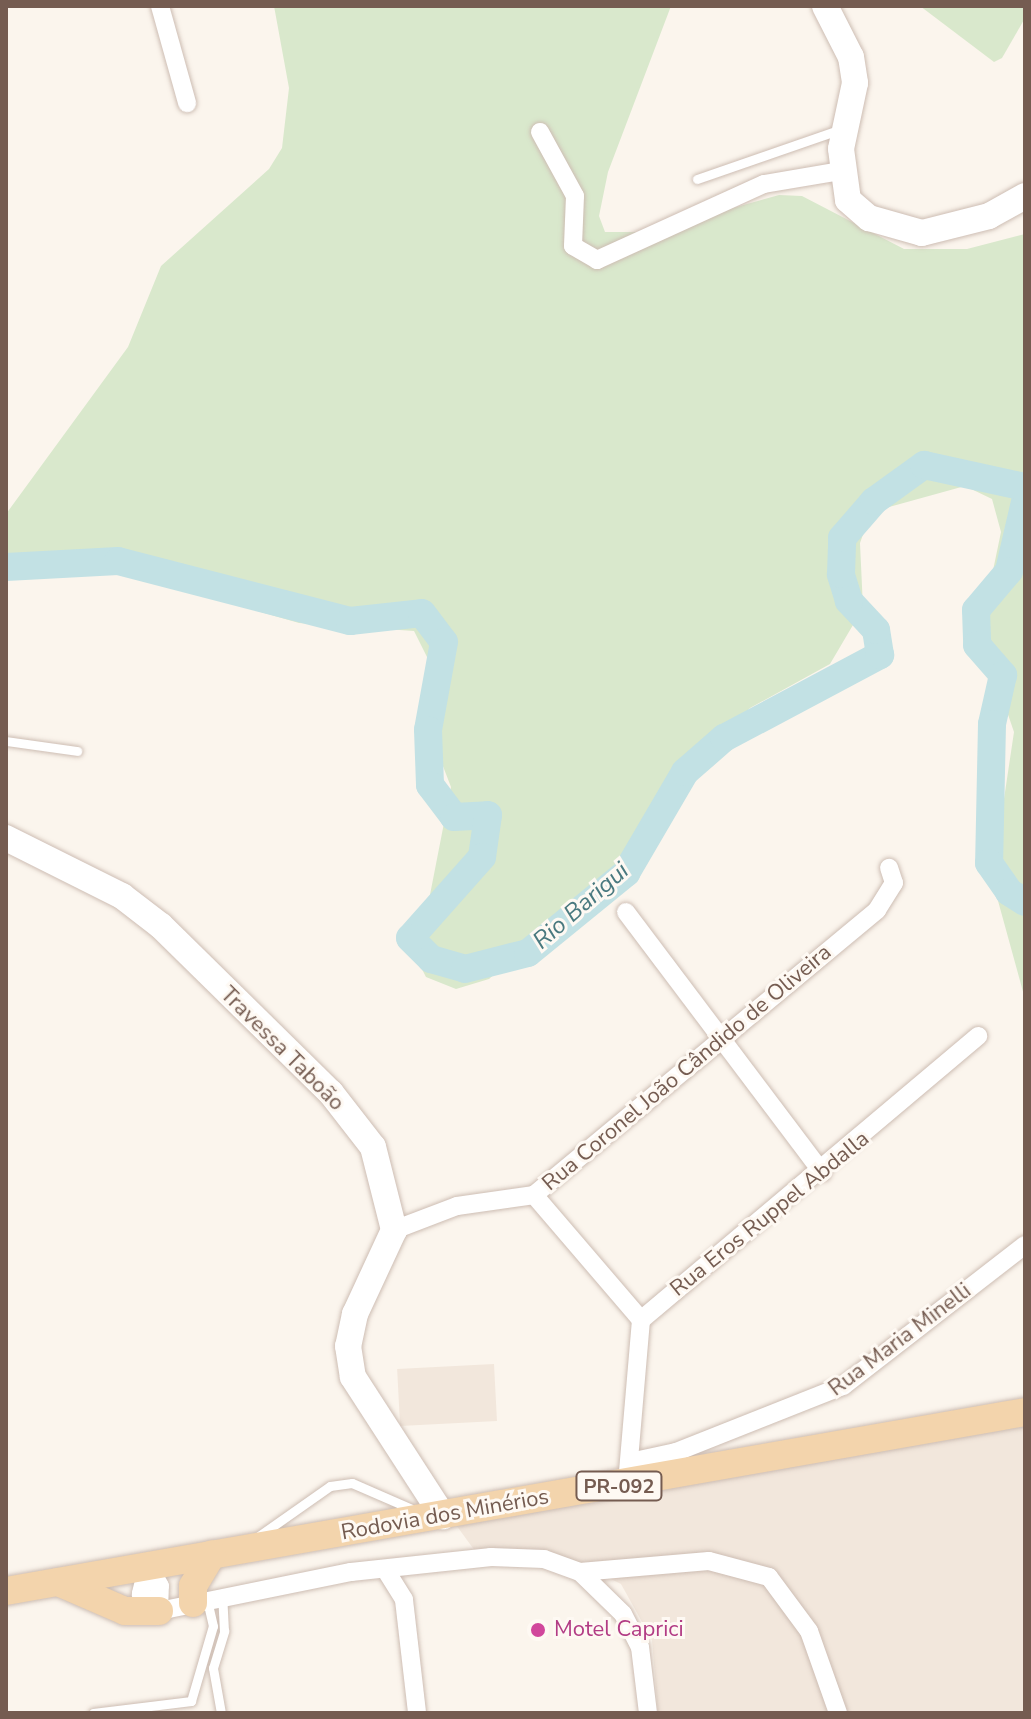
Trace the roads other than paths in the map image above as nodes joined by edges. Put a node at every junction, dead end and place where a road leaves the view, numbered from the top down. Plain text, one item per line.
1 (160, 6) edge
2 (825, 6) edge
3 (187, 103) dead end
4 (844, 128) junction
5 (540, 132) dead end
6 (840, 171) junction
7 (697, 179) dead end
8 (1025, 196) edge
9 (6, 741) edge
10 (77, 751) dead end
11 (6, 838) edge
12 (889, 868) dead end
13 (626, 912) dead end
14 (978, 1036) dead end
15 (724, 1040) junction
16 (822, 1172) junction
17 (534, 1195) junction
18 (394, 1230) junction
19 (1025, 1245) edge
20 (641, 1320) junction
21 (1025, 1412) edge
22 (628, 1473) junction
23 (437, 1517) junction
24 (240, 1550) junction
25 (212, 1554) junction
26 (148, 1565) junction
27 (385, 1569) junction
28 (580, 1572) junction
29 (58, 1582) junction
30 (6, 1591) edge
31 (207, 1600) junction
32 (159, 1611) junction
33 (93, 1713) edge
34 (221, 1713) edge
35 (417, 1713) edge
36 (648, 1713) edge
37 (838, 1713) edge

1 - 3 street
2 - 4 street
4 - 6 street
4 - 7 lane
5 - 6 street
6 - 8 street
9 - 10 lane
11 - 18 street, Travessa Taboão
12 - 15 street, Rua Coronel João Cândido de Oliveira
13 - 15 street
14 - 16 street, Rua Eros Ruppel Abdalla
15 - 16 street
15 - 17 street, Rua Coronel João Cândido de Oliveira
16 - 20 street, Rua Eros Ruppel Abdalla
17 - 18 street, Rua Coronel João Cândido de Oliveira
17 - 20 street
18 - 23 street
19 - 22 street, Rua Maria Minelli
20 - 22 street
21 - 22 main road, Rodovia dos Minérios / PR-092
22 - 23 main road, Rodovia dos Minérios / PR-092
23 - 24 main road, Rodovia dos Minérios / PR-092
23 - 24 lane
24 - 25 main road, Rodovia dos Minérios / PR-092
25 - 26 main road, Rodovia dos Minérios / PR-092
25 - 31 main road
26 - 29 main road, Rodovia dos Minérios / PR-092
26 - 32 street
27 - 28 street
27 - 31 street
27 - 35 street
28 - 36 street
28 - 37 street
29 - 30 main road, Rodovia dos Minérios / PR-092
29 - 32 main road
31 - 32 street
31 - 33 lane
31 - 34 lane

